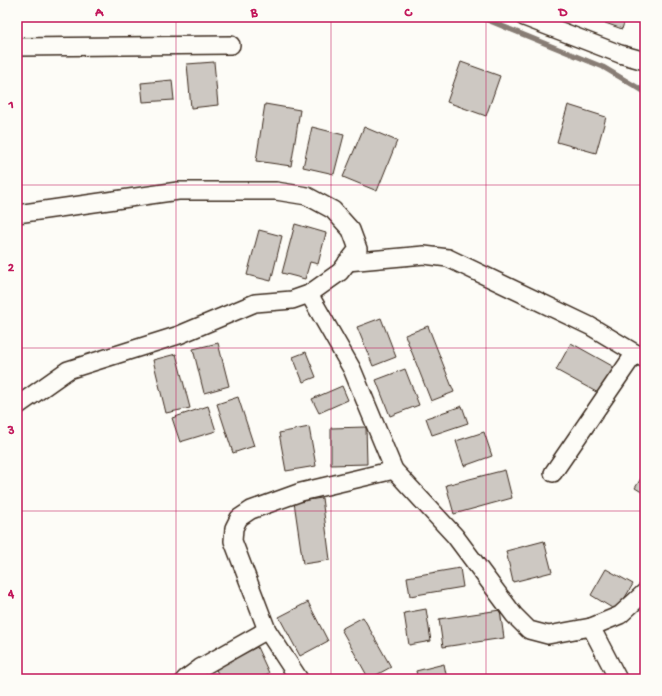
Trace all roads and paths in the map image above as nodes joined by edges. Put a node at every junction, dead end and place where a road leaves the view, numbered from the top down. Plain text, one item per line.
1 (524, 17) edge
2 (231, 45) dead end
3 (17, 47) edge
4 (645, 61) edge
5 (17, 214) edge
6 (347, 262) junction
7 (309, 294) junction
8 (640, 356) edge
9 (17, 406) edge
10 (394, 470) junction
11 (553, 474) dead end
12 (645, 592) edge
13 (591, 627) junction
14 (267, 630) junction
15 (185, 679) edge
16 (299, 679) edge
17 (618, 679) edge

1 - 4 street
2 - 3 street
5 - 6 street
6 - 7 street
6 - 8 street
7 - 9 street
7 - 10 street
8 - 11 street
10 - 13 street
10 - 14 street
12 - 13 street
13 - 17 street
14 - 15 street
14 - 16 street

